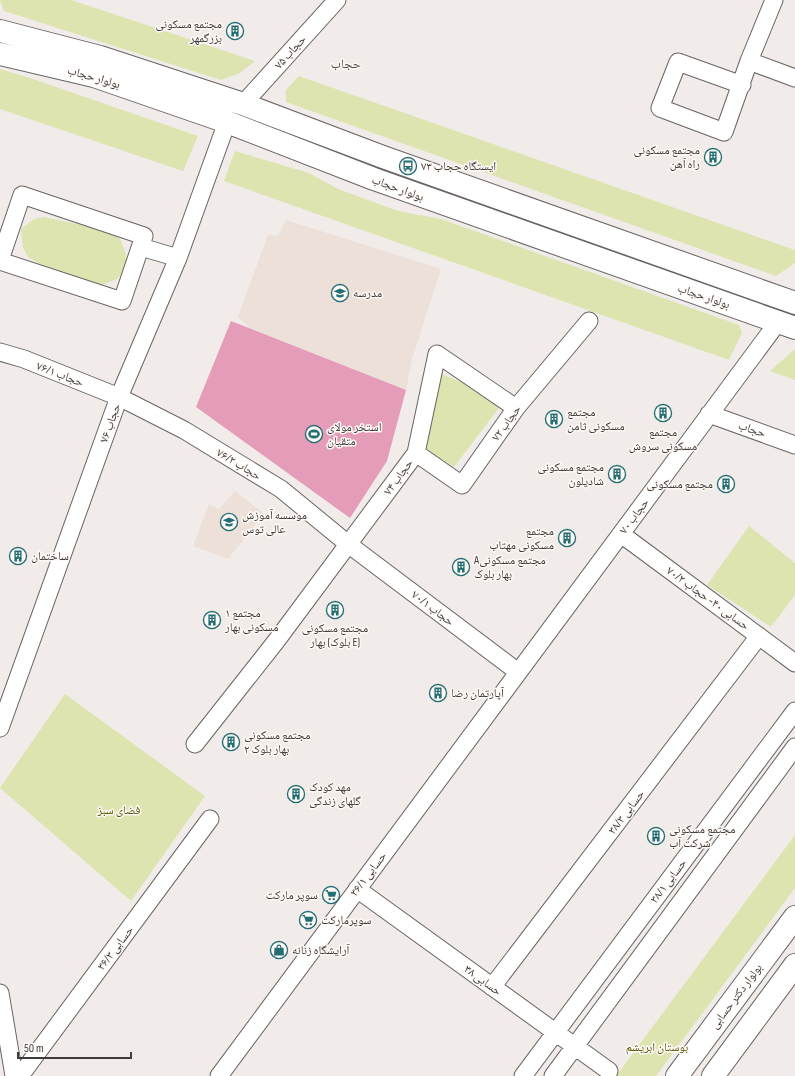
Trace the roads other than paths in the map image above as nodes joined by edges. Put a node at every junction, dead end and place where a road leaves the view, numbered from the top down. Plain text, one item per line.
1 (337, 0) edge
2 (774, 0) edge
3 (0, 30) edge
4 (0, 54) edge
5 (749, 61) junction
6 (795, 78) edge
7 (742, 85) junction
8 (243, 104) junction
9 (227, 122) junction
10 (383, 157) junction
11 (374, 180) junction
12 (141, 247) junction
13 (178, 258) junction
14 (0, 260) edge
15 (795, 302) edge
16 (589, 321) dead end
17 (787, 325) edge
18 (0, 352) edge
19 (120, 397) junction
20 (516, 408) junction
21 (709, 414) junction
22 (795, 444) edge
23 (416, 453) junction
24 (621, 534) junction
25 (348, 544) junction
26 (759, 636) junction
27 (795, 663) edge
28 (518, 672) junction
29 (795, 711) edge
30 (0, 728) edge
31 (195, 744) dead end
32 (795, 747) edge
33 (210, 819) dead end
34 (357, 890) junction
35 (795, 917) edge
36 (795, 965) edge
37 (492, 987) junction
38 (739, 991) junction
39 (0, 993) edge
40 (763, 1009) junction
41 (556, 1033) junction
42 (575, 1047) junction
43 (609, 1071) dead end
44 (14, 1076) edge
45 (20, 1076) edge
46 (219, 1076) edge
47 (523, 1076) edge
48 (553, 1076) edge
49 (677, 1076) edge
50 (713, 1076) edge

1 - 8 street, حجاب ۷۵
2 - 5 street
3 - 8 main road, بولوار حجاب
4 - 9 main road, بولوار حجاب
5 - 6 street
5 - 7 street
7 - 7 street
8 - 10 main road, بولوار حجاب
9 - 11 main road, بولوار حجاب
9 - 13 street, حجاب ۷۶
10 - 11 main road
10 - 15 main road, بولوار حجاب
11 - 17 main road, بولوار حجاب
12 - 13 street
12 - 14 street
12 - 14 street
13 - 19 street, حجاب ۷۶
16 - 20 street, حجاب ۷۲
17 - 21 street, حجاب ۷۰
18 - 19 street, حجاب ۷۶/۱
19 - 25 street, حجاب ۷۶/۲
19 - 30 street, حجاب ۷۶
20 - 23 street, حجاب ۷۲
20 - 23 street, حجاب ۷۴
21 - 22 street, حجاب
21 - 24 street, حجاب ۷۰
23 - 25 street, حجاب ۷۴
24 - 26 street, حسابی ۴۰- حجاب ۷۰/۲
24 - 28 street, حجاب ۷۰
25 - 28 street, حجاب ۷۰/۱
25 - 31 street, حجاب ۷۴
26 - 27 street, حسابی ۴۰- حجاب ۷۰/۲
26 - 37 street, حسابی ۳۸/۳
28 - 34 street, حسابی ۳۶/۱
29 - 41 street, حسابی ۳۸/۱
32 - 42 street, حسابی ۳۸/۱
33 - 45 street, حسابی ۳۶/۳
34 - 37 street, حسابی ۳۸
34 - 46 street, حسابی ۳۶/۱
35 - 38 main road, بولوار دکتر حسابی
36 - 40 main road
37 - 41 street, حسابی ۳۸
38 - 40 main road
38 - 49 main road, بولوار دکتر حسابی
39 - 44 street
40 - 50 main road
41 - 42 street, حسابی ۳۸
41 - 47 street, حسابی ۳۸/۱
42 - 43 street, حسابی ۳۸
42 - 48 street, حسابی ۳۸/۱

